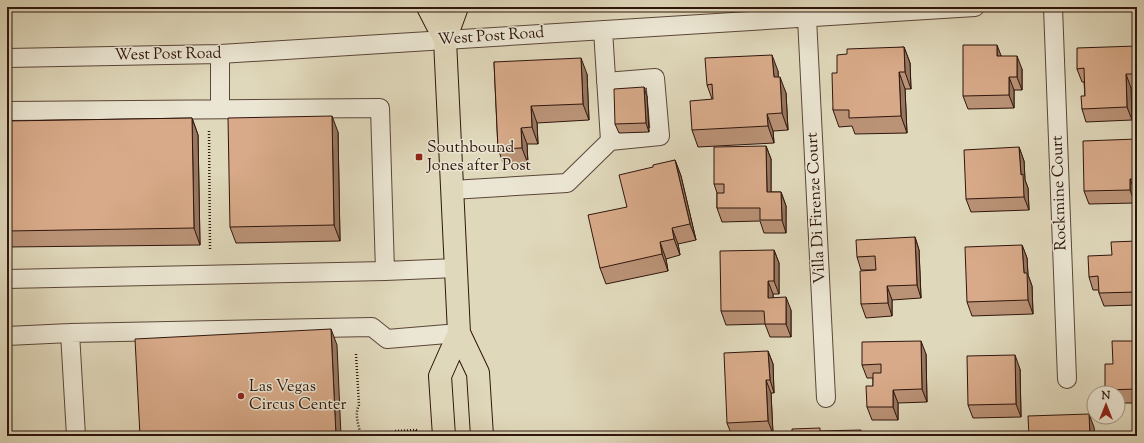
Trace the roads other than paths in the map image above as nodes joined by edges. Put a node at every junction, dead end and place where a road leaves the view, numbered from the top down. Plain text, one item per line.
1 (428, 7) edge
2 (457, 7) edge
3 (975, 7) edge
4 (1053, 7) edge
5 (807, 18) junction
6 (603, 30) junction
7 (445, 40) junction
8 (220, 54) junction
9 (7, 58) edge
10 (606, 82) junction
11 (220, 109) junction
12 (7, 111) edge
13 (610, 141) junction
14 (452, 190) junction
15 (456, 268) junction
16 (385, 271) junction
17 (7, 279) edge
18 (70, 333) junction
19 (459, 333) junction
20 (7, 336) edge
21 (1067, 379) dead end
22 (826, 398) dead end
23 (76, 436) edge
24 (444, 436) edge
25 (482, 436) edge

1 - 7 main road
2 - 7 main road
3 - 5 street, West Post Road
4 - 21 street, Rockmine Court
5 - 6 street, West Post Road
5 - 22 street, Villa Di Firenze Court
6 - 7 street, West Post Road
6 - 10 street
7 - 8 street, West Post Road
7 - 14 main road
8 - 9 street, West Post Road
8 - 11 street
10 - 13 street
10 - 13 street
11 - 12 street
11 - 16 street
13 - 14 street
14 - 15 main road
15 - 16 street
15 - 19 main road
16 - 17 street
18 - 19 street
18 - 20 street
18 - 23 street
19 - 24 main road
19 - 25 main road

